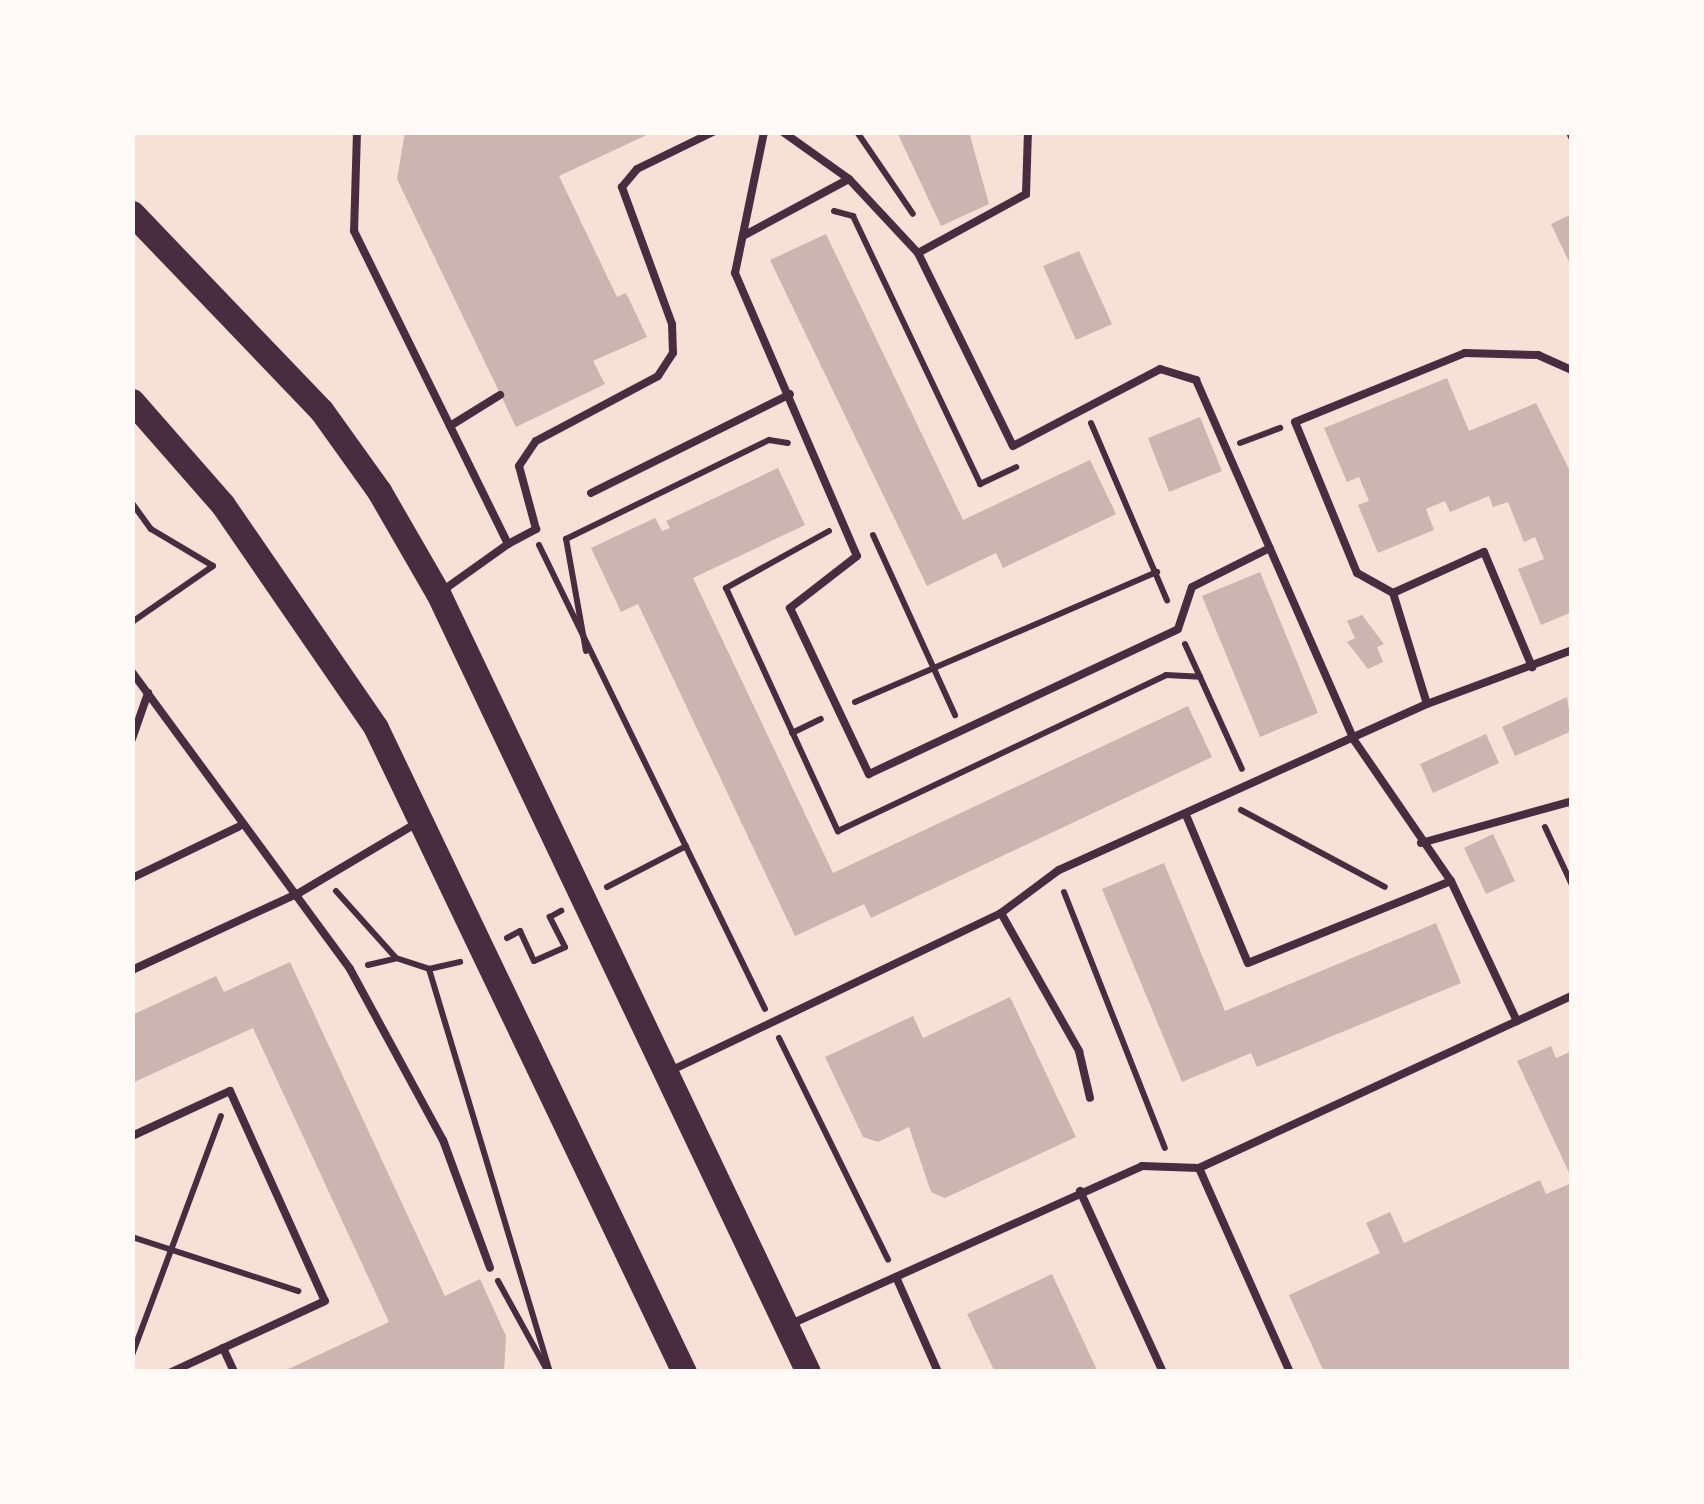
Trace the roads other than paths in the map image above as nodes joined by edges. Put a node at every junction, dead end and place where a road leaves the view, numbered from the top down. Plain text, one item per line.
1 (356, 132) edge
2 (713, 132) edge
3 (764, 132) edge
4 (784, 132) edge
5 (1028, 132) edge
6 (849, 179) junction
7 (132, 213) edge
8 (743, 236) junction
9 (918, 253) junction
10 (1572, 370) edge
11 (790, 394) junction
12 (500, 395) dead end
13 (132, 401) edge
14 (450, 426) junction
15 (592, 494) dead end
16 (508, 544) junction
17 (1270, 548) junction
18 (438, 593) junction
19 (1393, 593) junction
20 (1572, 650) edge
21 (1532, 667) junction
22 (132, 672) edge
23 (148, 693) junction
24 (1427, 704) junction
25 (132, 739) edge
26 (1354, 740) junction
27 (1572, 802) edge
28 (1186, 814) junction
29 (422, 820) junction
30 (238, 827) junction
31 (1421, 842) junction
32 (132, 878) edge
33 (1451, 881) junction
34 (299, 893) junction
35 (1001, 913) junction
36 (132, 970) edge
37 (1572, 996) edge
38 (1516, 1021) junction
39 (666, 1074) junction
40 (1090, 1098) dead end
41 (132, 1136) edge
42 (1199, 1168) junction
43 (1080, 1191) junction
44 (490, 1268) road end
45 (896, 1276) junction
46 (787, 1326) junction
47 (223, 1348) junction
48 (681, 1370) edge
49 (172, 1372) edge
50 (234, 1372) edge
51 (808, 1372) edge
52 (938, 1372) edge
53 (1163, 1372) edge
54 (1290, 1372) edge

1 - 14 lane
2 - 16 lane
3 - 8 lane
4 - 6 lane
5 - 9 lane
6 - 8 lane
6 - 9 lane
7 - 18 main road
8 - 11 lane
9 - 17 lane
10 - 19 lane
11 - 15 lane
11 - 17 lane
12 - 14 lane
13 - 29 main road
14 - 16 lane
16 - 18 lane
17 - 26 lane
18 - 39 main road
19 - 21 lane
19 - 24 lane
20 - 21 lane
21 - 24 lane
22 - 23 lane
23 - 25 lane
23 - 30 lane
24 - 26 lane
26 - 28 lane
26 - 31 lane
27 - 31 lane
28 - 33 lane
28 - 35 lane
29 - 34 lane
29 - 48 main road
30 - 32 lane
30 - 34 lane
31 - 33 lane
33 - 38 lane
34 - 36 lane
34 - 44 lane
35 - 39 lane
35 - 40 lane
37 - 38 lane
38 - 42 lane
39 - 46 main road
41 - 47 lane
42 - 43 lane
42 - 54 lane
43 - 45 lane
43 - 53 lane
45 - 46 lane
45 - 52 lane
46 - 51 main road
47 - 49 lane
47 - 50 lane

